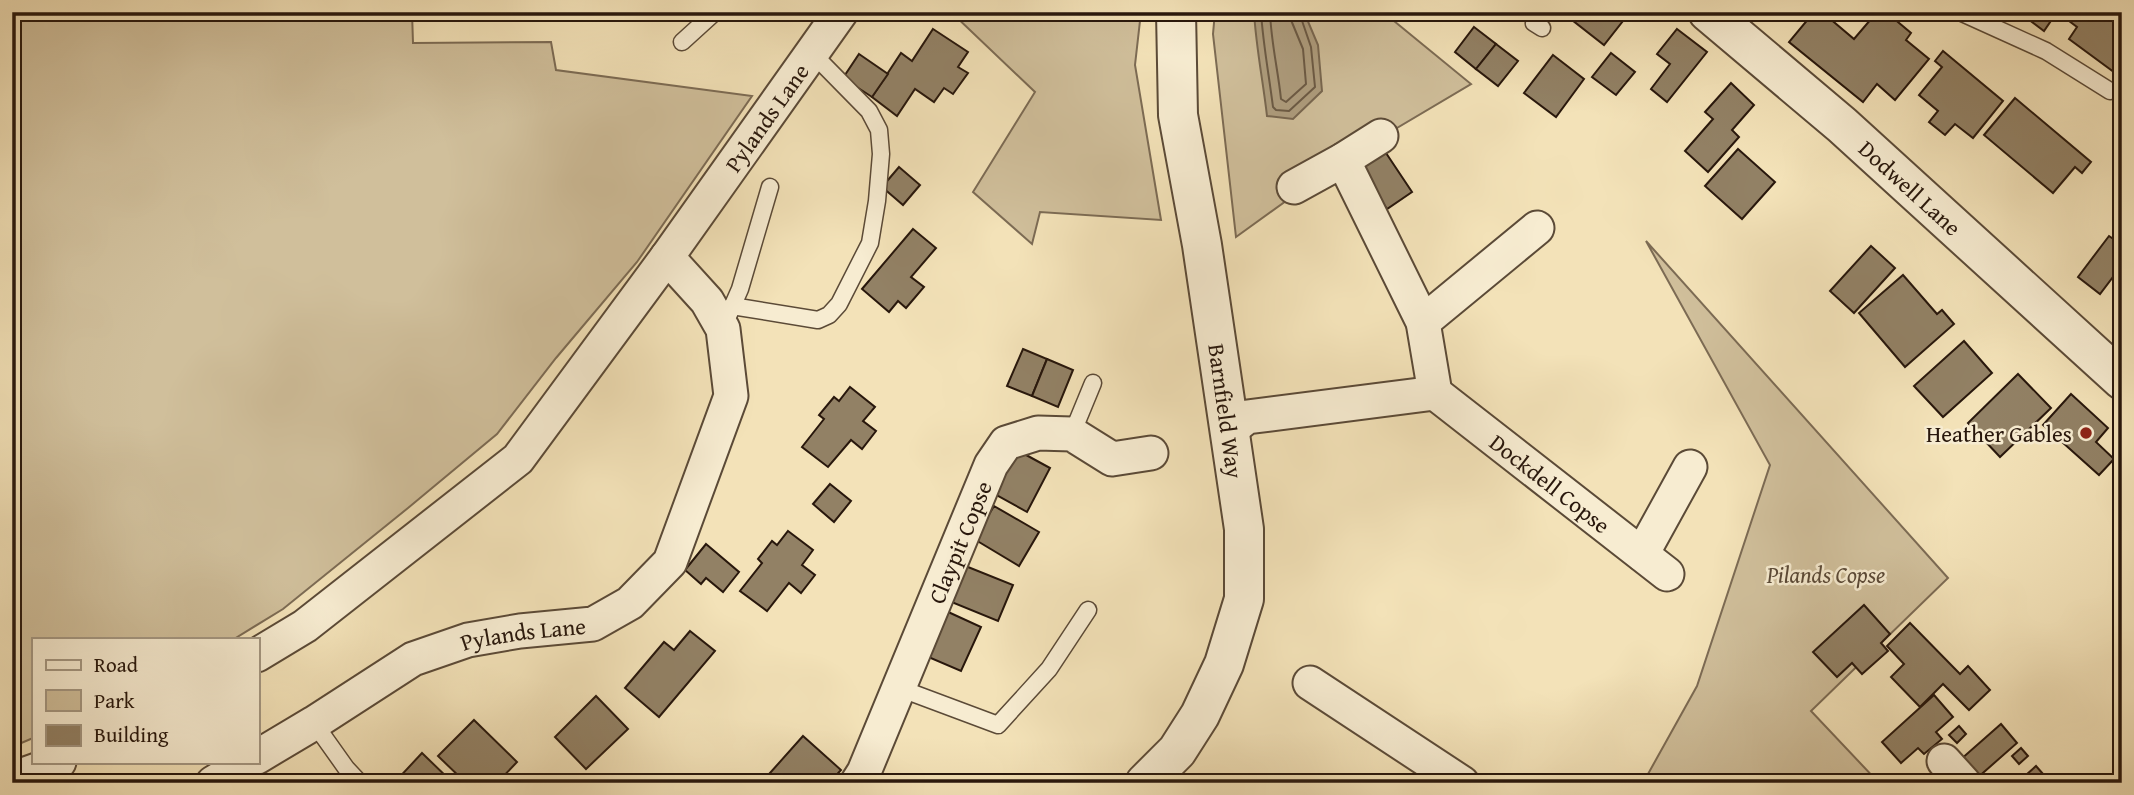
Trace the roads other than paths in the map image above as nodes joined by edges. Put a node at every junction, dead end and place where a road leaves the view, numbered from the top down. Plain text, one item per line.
1 (715, 12) edge
2 (841, 12) edge
3 (1176, 12) edge
4 (1709, 12) edge
5 (1960, 12) edge
6 (682, 43) dead end
7 (812, 53) junction
8 (2110, 91) dead end
9 (1381, 136) dead end
10 (1343, 160) junction
11 (770, 187) dead end
12 (1294, 187) dead end
13 (1537, 228) dead end
14 (667, 257) junction
15 (728, 318) junction
16 (1423, 322) junction
17 (2118, 366) edge
18 (1093, 383) dead end
19 (1435, 393) junction
20 (1229, 431) junction
21 (1072, 434) junction
22 (1151, 453) dead end
23 (1690, 467) dead end
24 (1088, 610) dead end
25 (259, 654) edge
26 (1310, 683) dead end
27 (899, 688) junction
28 (314, 723) junction
29 (259, 756) edge
30 (53, 764) edge
31 (245, 764) edge
32 (12, 779) edge
33 (213, 783) edge
34 (360, 783) edge
35 (856, 783) edge
36 (1144, 783) edge
37 (1462, 783) edge

1 - 6 lane
2 - 7 street, Pylands Lane
3 - 20 street, Barnfield Way
4 - 17 street, Dodwell Lane
5 - 8 lane
7 - 14 street, Pylands Lane
7 - 15 lane
9 - 10 street
10 - 12 street
10 - 16 street
11 - 15 lane
13 - 16 street
14 - 15 street, Pylands Lane
14 - 25 street, Pylands Lane
15 - 28 street, Pylands Lane
16 - 19 street
18 - 21 lane
19 - 20 street
19 - 23 street, Dockdell Copse
20 - 36 street, Barnfield Way
21 - 22 street
21 - 27 street, Claypit Copse
24 - 27 lane
26 - 37 street
27 - 35 street, Claypit Copse
28 - 29 street, Pylands Lane
28 - 34 lane
30 - 32 street
31 - 33 street

